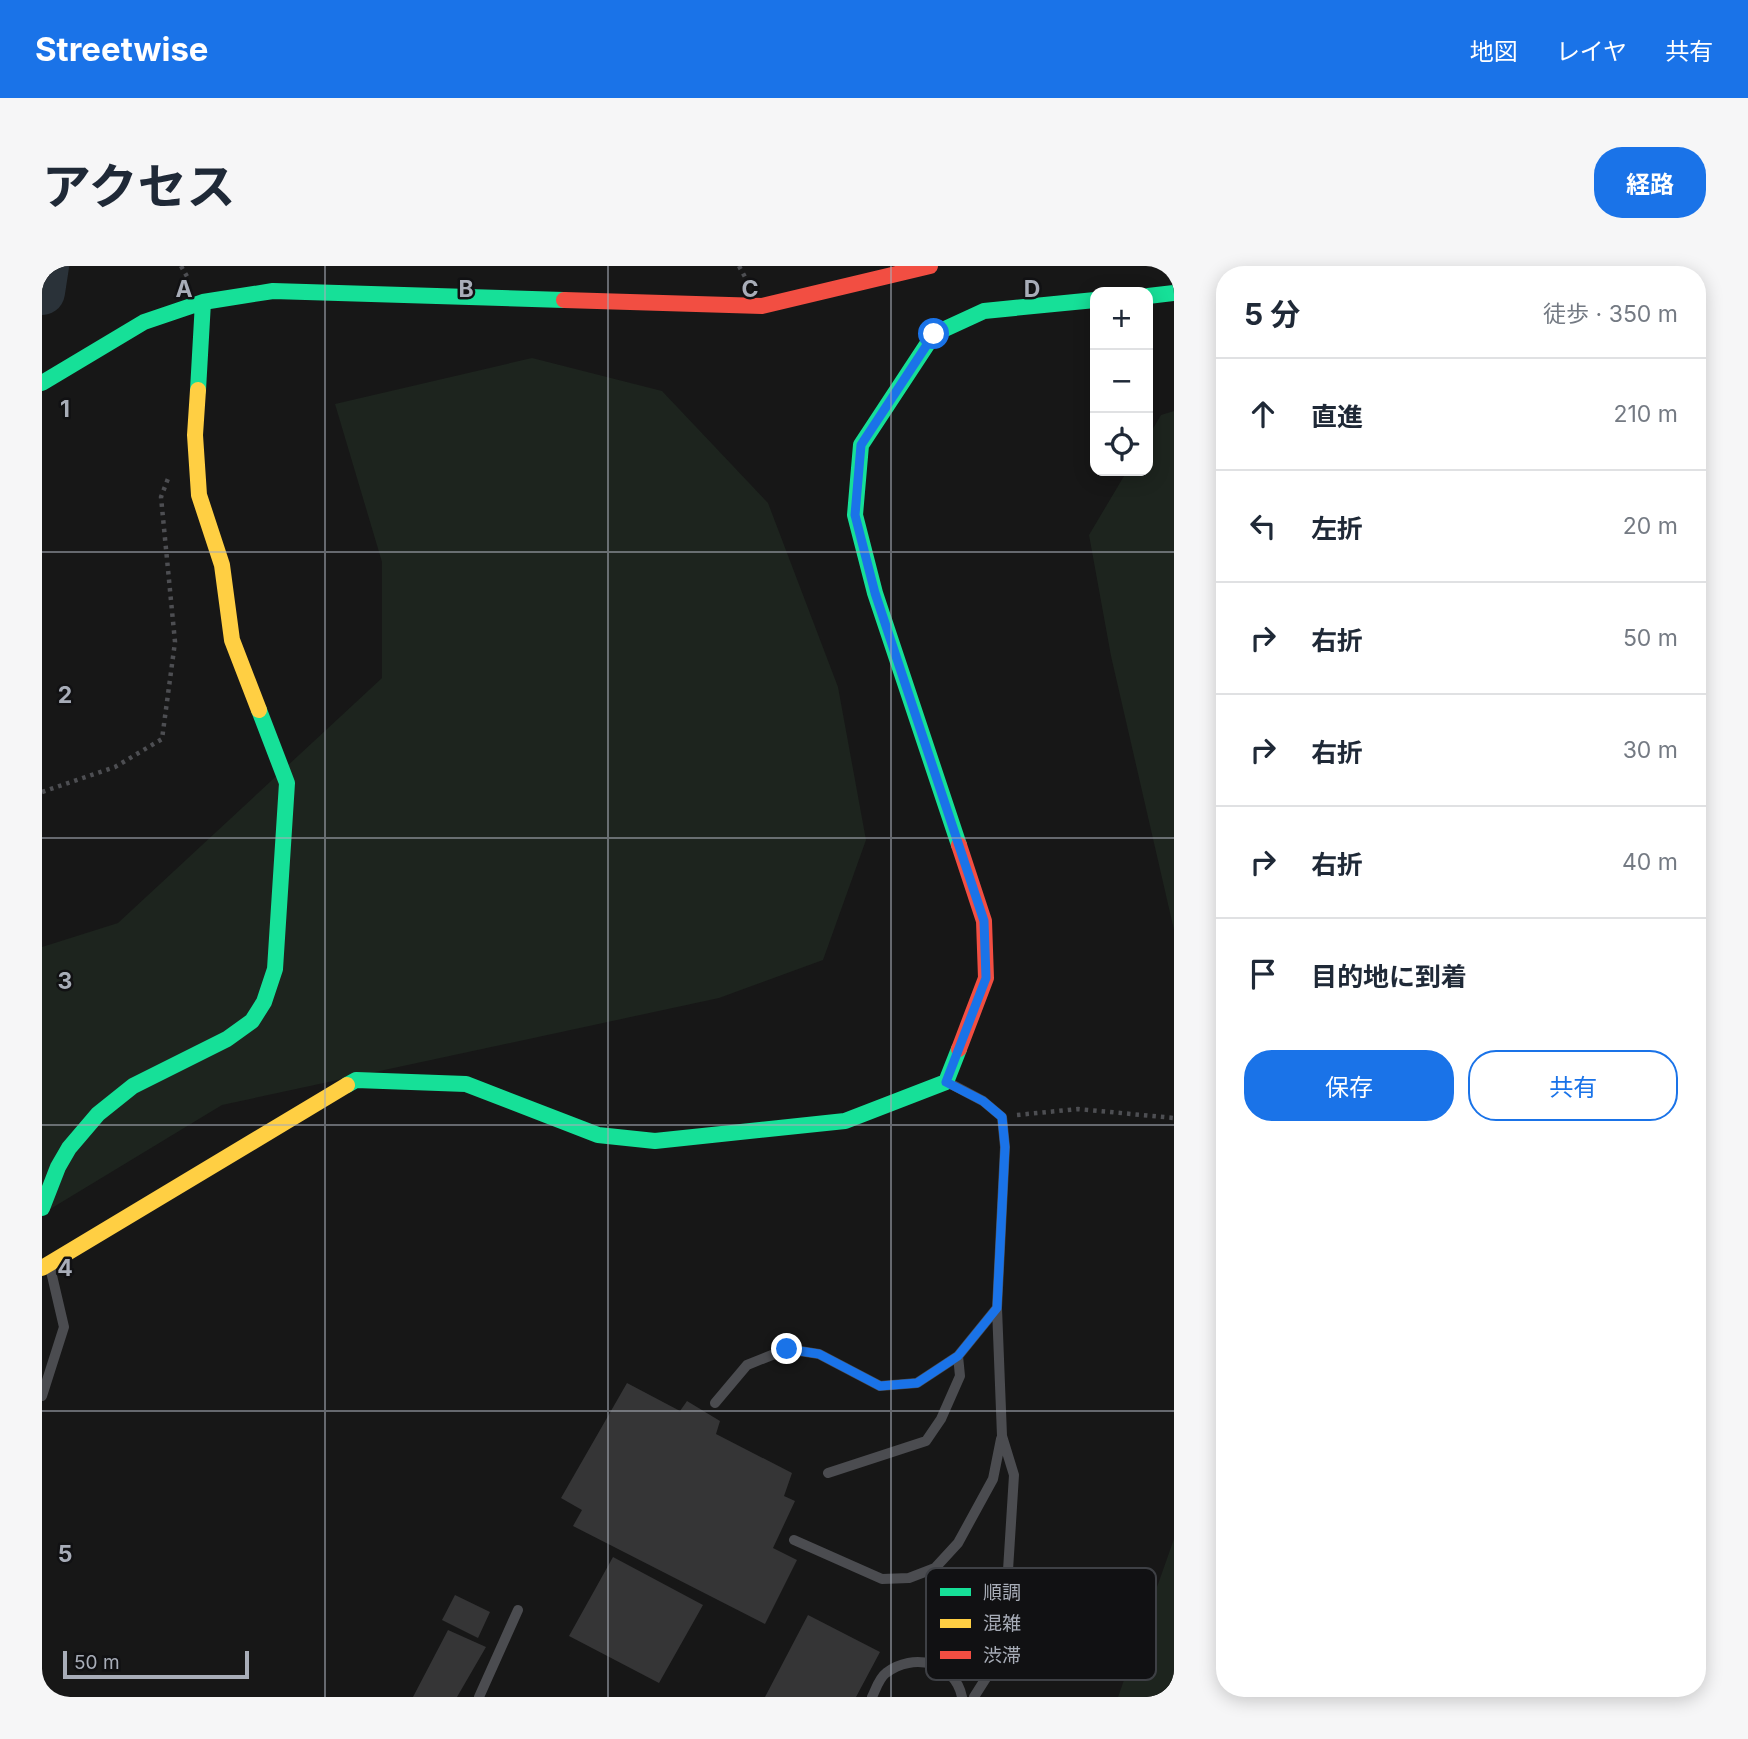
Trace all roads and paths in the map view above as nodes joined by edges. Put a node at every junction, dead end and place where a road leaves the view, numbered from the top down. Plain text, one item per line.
1 (930, 266) edge
2 (1174, 293) edge
3 (1153, 295) edge
4 (1090, 300) edge
5 (202, 302) junction
6 (42, 383) edge
7 (171, 472) dead end
8 (42, 792) edge
9 (946, 1082) junction
10 (1002, 1117) junction
11 (1174, 1118) edge
12 (42, 1208) edge
13 (46, 1261) edge
14 (997, 1308) junction
15 (958, 1356) junction
16 (42, 1396) edge
17 (715, 1404) dead end
18 (1002, 1437) junction
19 (828, 1473) dead end
20 (794, 1540) dead end
21 (935, 1568) edge
22 (1008, 1568) edge
23 (926, 1571) edge
24 (518, 1610) dead end
25 (926, 1662) edge
26 (953, 1680) edge
27 (985, 1680) edge
28 (479, 1697) edge
29 (872, 1697) edge
30 (962, 1697) edge
31 (974, 1697) edge

1 - 5 street
2 - 3 street
4 - 9 street
5 - 6 street
5 - 12 street
7 - 8 path
9 - 10 lane
9 - 13 street
10 - 11 path
10 - 14 lane
13 - 16 lane
14 - 15 lane
14 - 18 lane
15 - 17 lane
15 - 19 lane
18 - 21 lane
18 - 22 lane
20 - 23 lane
24 - 28 lane
25 - 29 lane
26 - 30 lane
27 - 31 lane

